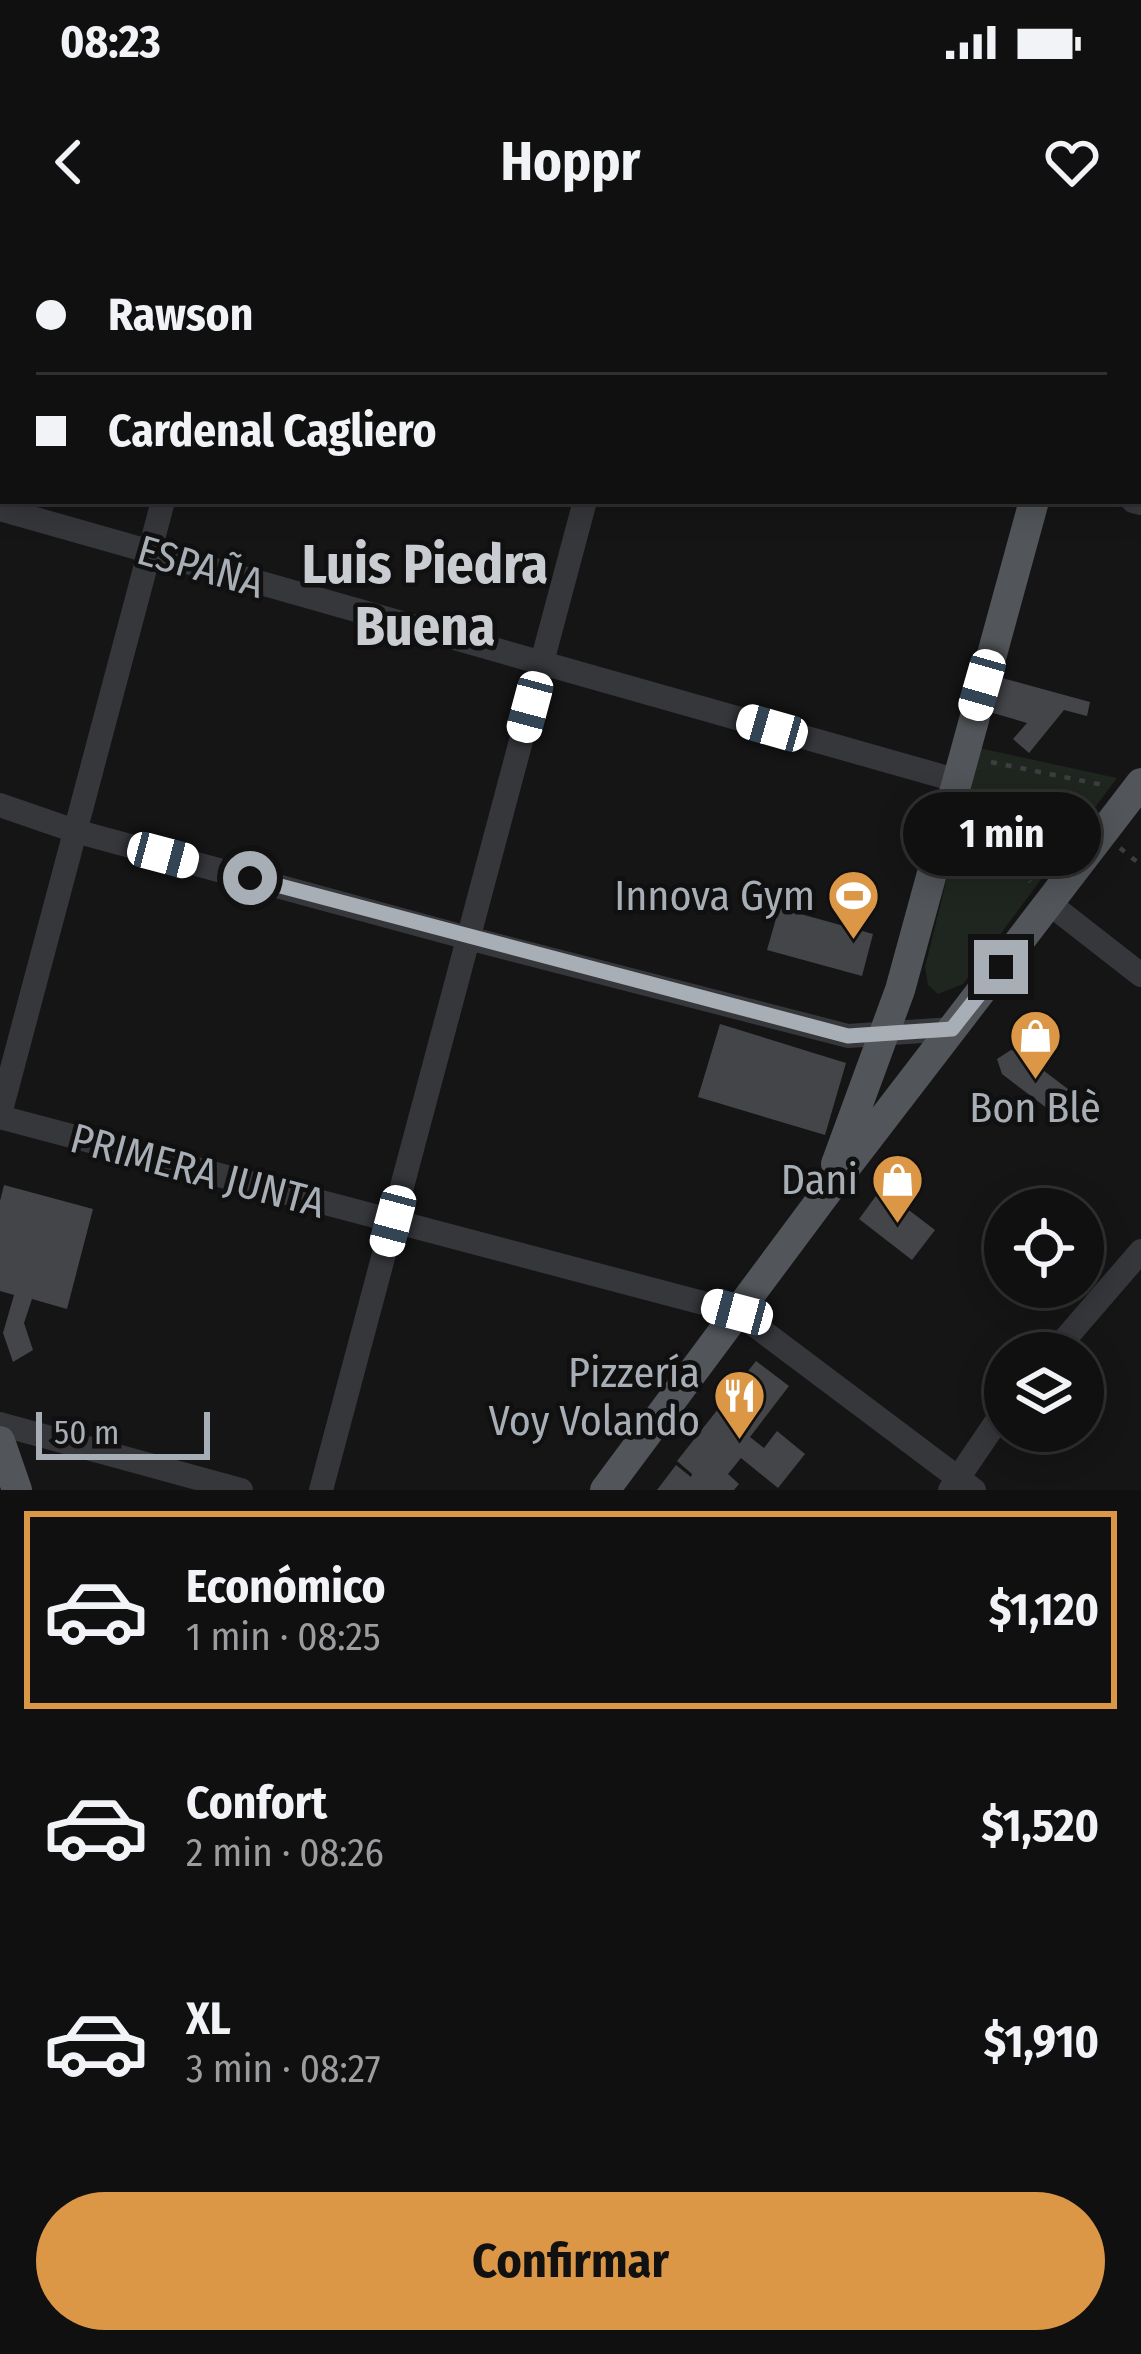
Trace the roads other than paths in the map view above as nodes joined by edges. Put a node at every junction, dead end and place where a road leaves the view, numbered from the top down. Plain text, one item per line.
1 (163, 504) edge
2 (584, 504) edge
3 (1033, 504) edge
4 (0, 508) edge
5 (150, 551) junction
6 (542, 662) junction
7 (959, 768) junction
8 (1137, 787) edge
9 (0, 805) edge
10 (75, 831) junction
11 (1050, 904) junction
12 (468, 938) junction
13 (1141, 975) edge
14 (952, 1029) junction
15 (887, 1034) junction
16 (0, 1116) edge
17 (823, 1197) junction
18 (393, 1221) junction
19 (1141, 1251) edge
20 (737, 1312) junction
21 (1071, 1332) edge
22 (0, 1424) edge
23 (0, 1441) edge
24 (984, 1445) edge
25 (960, 1486) edge
26 (17, 1490) edge
27 (241, 1490) edge
28 (321, 1490) edge
29 (605, 1490) edge

1 - 5 street
2 - 6 street
3 - 7 main road
4 - 5 street, ESPAÑA
5 - 6 street, ESPAÑA
5 - 10 street
6 - 7 street, ESPAÑA
6 - 12 street
7 - 15 main road
8 - 11 main road
9 - 10 street
10 - 12 street
10 - 16 street
11 - 13 street
11 - 14 main road
12 - 15 street
12 - 18 street
14 - 15 street
14 - 17 main road
15 - 17 main road
16 - 18 street, PRIMERA JUNTA
17 - 20 main road
18 - 20 street, PRIMERA JUNTA
18 - 28 street
19 - 21 street
20 - 25 street, PRIMERA JUNTA
20 - 29 main road
22 - 27 street
23 - 26 main road
24 - 25 street

